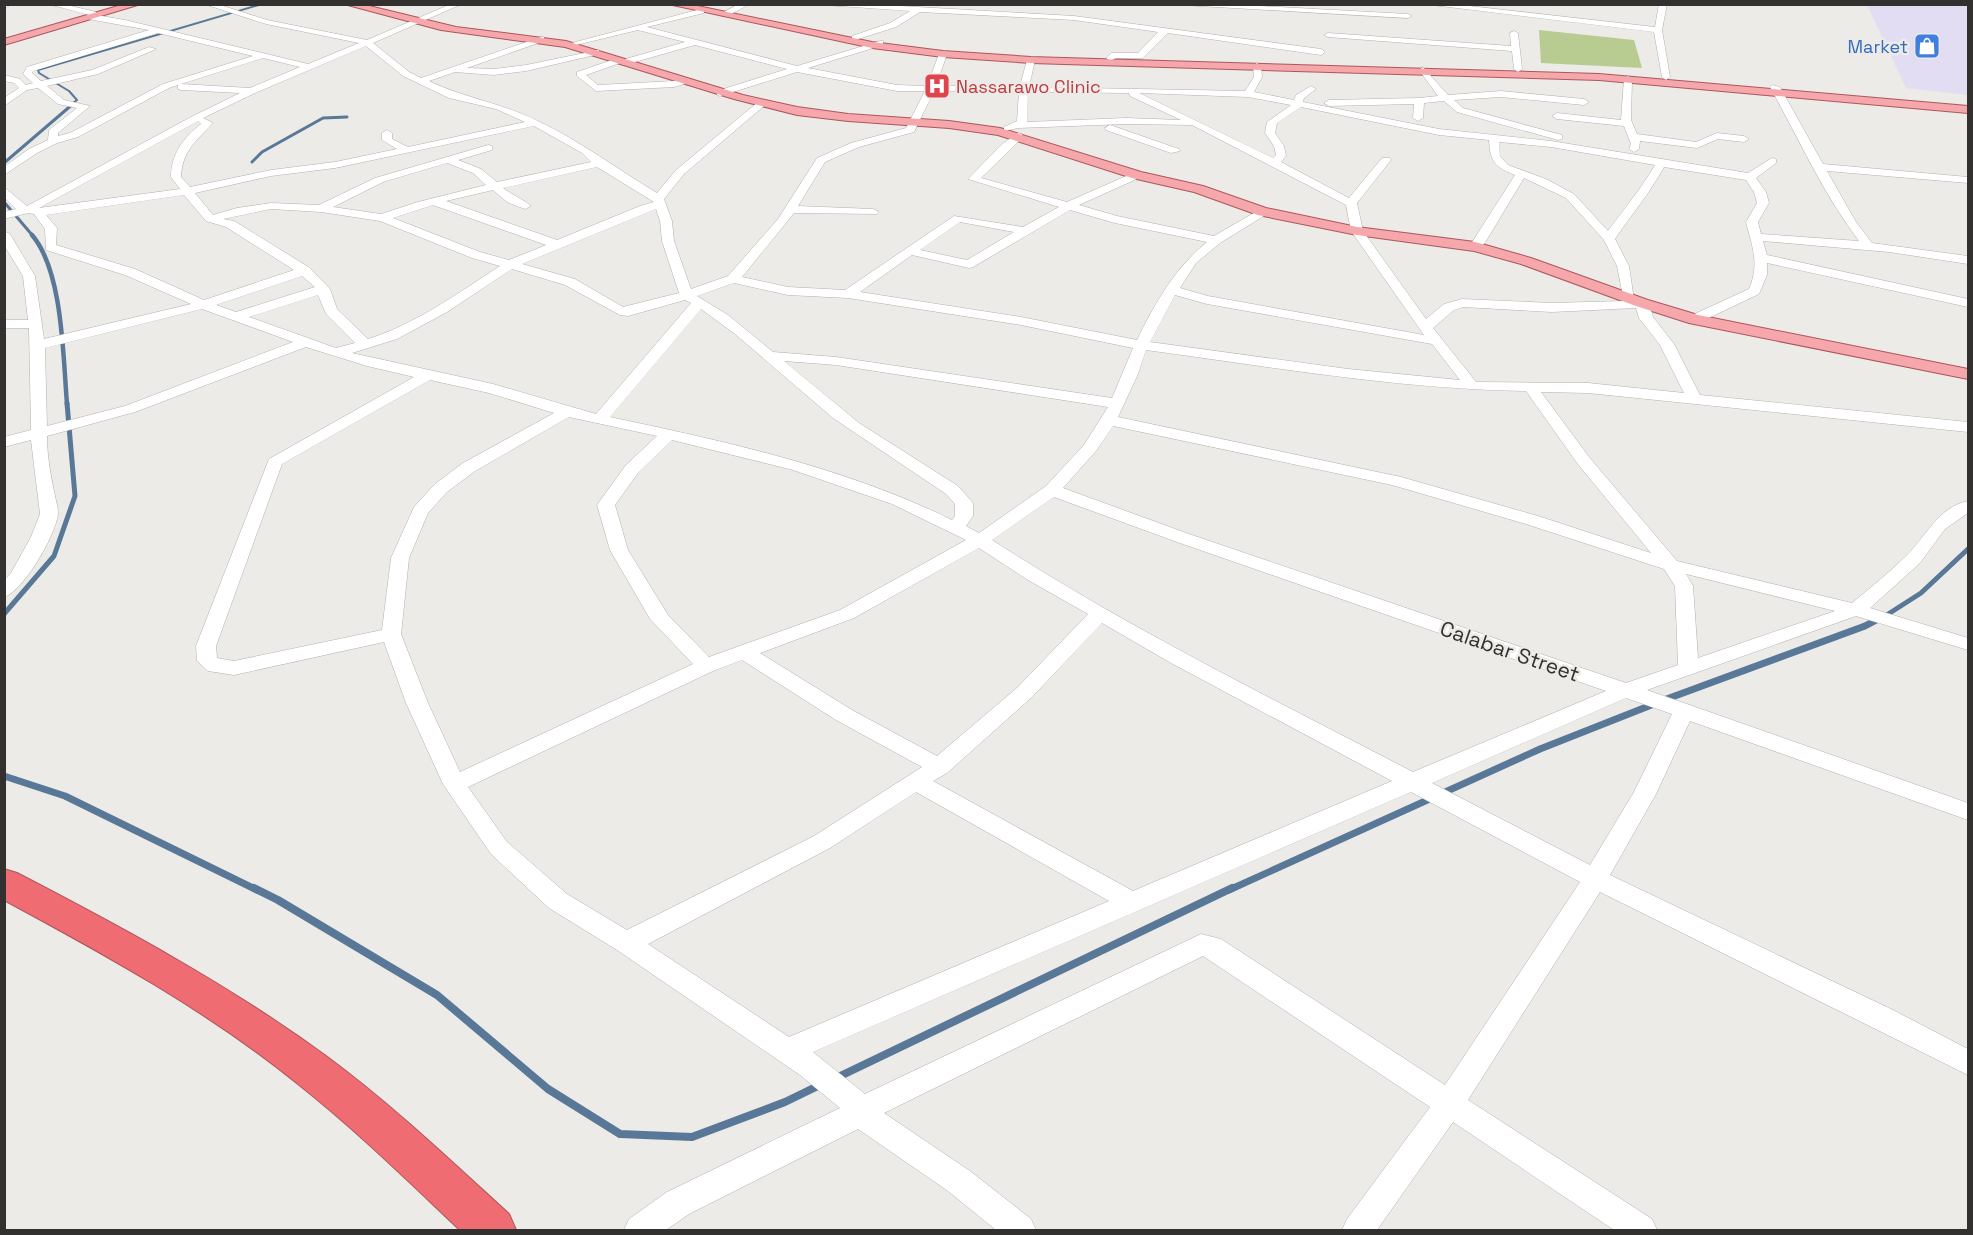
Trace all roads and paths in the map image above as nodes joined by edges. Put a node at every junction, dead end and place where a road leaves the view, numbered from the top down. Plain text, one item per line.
1 (10, 4) edge
2 (51, 4) edge
3 (127, 4) edge
4 (137, 4) edge
5 (207, 4) edge
6 (348, 4) edge
7 (459, 4) edge
8 (672, 4) edge
9 (747, 4) edge
10 (813, 4) edge
11 (1167, 4) edge
12 (1424, 4) edge
13 (1663, 4) edge
14 (4, 6) edge
15 (855, 6) edge
16 (695, 7) edge
17 (1263, 9) junction
18 (918, 10) junction
19 (1550, 11) dead end
20 (728, 12) junction
21 (1324, 12) junction
22 (92, 16) junction
23 (1133, 16) dead end
24 (1206, 16) dead end
25 (1541, 17) junction
26 (1087, 20) junction
27 (414, 21) junction
28 (1349, 21) dead end
29 (637, 27) junction
30 (1402, 28) junction
31 (1168, 30) junction
32 (1658, 30) junction
33 (163, 32) junction
34 (1514, 33) dead end
35 (855, 38) junction
36 (541, 39) junction
37 (4, 40) edge
38 (366, 42) junction
39 (692, 43) junction
40 (876, 44) junction
41 (568, 45) junction
42 (152, 49) dead end
43 (1516, 49) junction
44 (596, 52) junction
45 (1321, 52) junction
46 (943, 54) junction
47 (262, 56) junction
48 (1110, 58) junction
49 (1031, 60) junction
50 (621, 61) junction
51 (1315, 64) junction
52 (1257, 66) junction
53 (309, 67) junction
54 (797, 69) junction
55 (1518, 69) junction
56 (458, 70) junction
57 (1423, 70) junction
58 (1666, 77) junction
59 (4, 78) edge
60 (1628, 79) junction
61 (421, 81) junction
62 (685, 81) junction
63 (44, 85) junction
64 (166, 86) junction
65 (24, 88) junction
66 (1311, 89) dead end
67 (1777, 89) junction
68 (930, 90) junction
69 (1024, 90) junction
70 (1125, 90) junction
71 (252, 91) junction
72 (720, 93) junction
73 (1248, 94) junction
74 (1448, 98) junction
75 (1573, 100) junction
76 (1299, 101) junction
77 (1419, 101) junction
78 (1584, 102) dead end
79 (4, 103) edge
80 (761, 104) junction
81 (1968, 108) edge
82 (1557, 116) junction
83 (1418, 118) dead end
84 (194, 119) junction
85 (914, 122) junction
86 (535, 123) junction
87 (1196, 123) junction
88 (1087, 124) junction
89 (1628, 124) junction
90 (1525, 126) junction
91 (1018, 131) junction
92 (387, 133) dead end
93 (1633, 137) junction
94 (1494, 138) junction
95 (1744, 139) dead end
96 (53, 141) junction
97 (488, 148) dead end
98 (407, 150) junction
99 (1588, 150) junction
100 (1175, 151) dead end
101 (1630, 157) junction
102 (448, 160) junction
103 (1386, 160) dead end
104 (1772, 161) dead end
105 (1662, 162) junction
106 (599, 163) junction
107 (1274, 163) junction
108 (1819, 167) junction
109 (4, 171) edge
110 (1522, 173) junction
111 (1137, 175) junction
112 (1750, 177) junction
113 (1968, 180) edge
114 (495, 187) junction
115 (4, 190) edge
116 (187, 191) junction
117 (433, 201) junction
118 (660, 202) junction
119 (1351, 204) junction
120 (1068, 206) junction
121 (321, 209) junction
122 (791, 209) junction
123 (32, 211) junction
124 (873, 212) dead end
125 (1263, 212) junction
126 (4, 216) edge
127 (481, 216) junction
128 (382, 218) junction
129 (210, 219) junction
130 (1025, 231) junction
131 (1357, 231) junction
132 (6, 237) edge
133 (1755, 237) junction
134 (1609, 238) junction
135 (1216, 240) junction
136 (556, 244) junction
137 (1868, 245) junction
138 (1475, 247) junction
139 (910, 251) junction
140 (1761, 258) junction
141 (1968, 260) edge
142 (511, 264) junction
143 (305, 271) junction
144 (733, 279) junction
145 (323, 289) junction
146 (1171, 290) junction
147 (848, 294) junction
148 (686, 295) junction
149 (1635, 301) junction
150 (700, 302) junction
151 (1968, 303) edge
152 (203, 305) junction
153 (236, 317) junction
154 (1695, 319) junction
155 (4, 324) edge
156 (35, 324) junction
157 (1425, 327) junction
158 (1436, 341) junction
159 (44, 343) junction
160 (304, 343) junction
161 (364, 344) junction
162 (1141, 345) junction
163 (336, 353) junction
164 (770, 356) junction
165 (430, 374) junction
166 (1968, 374) edge
167 (1472, 386) junction
168 (1530, 387) junction
169 (1694, 398) junction
170 (567, 412) junction
171 (1113, 412) junction
172 (600, 419) junction
173 (1968, 427) edge
174 (46, 431) junction
175 (669, 434) junction
176 (4, 442) edge
177 (1052, 490) junction
178 (1968, 506) edge
179 (956, 527) junction
180 (980, 540) junction
181 (1671, 565) junction
182 (4, 591) edge
183 (1860, 611) junction
184 (1100, 613) junction
185 (391, 634) junction
186 (1968, 644) edge
187 (743, 652) junction
188 (706, 666) junction
189 (1688, 669) junction
190 (1631, 693) junction
191 (1684, 712) junction
192 (939, 767) junction
193 (916, 782) junction
194 (454, 784) junction
195 (1418, 785) junction
196 (1968, 812) edge
197 (1595, 879) junction
198 (4, 884) edge
199 (1132, 902) junction
200 (626, 943) junction
201 (786, 1051) junction
202 (1968, 1063) edge
203 (1449, 1104) junction
204 (857, 1112) junction
205 (493, 1230) edge
206 (640, 1230) edge
207 (1020, 1230) edge
208 (1358, 1230) edge
209 (1641, 1230) edge

1 - 14 street
2 - 22 street
3 - 22 main road
4 - 22 main road
5 - 38 street
6 - 27 main road
7 - 27 street
8 - 16 main road
9 - 20 street
10 - 15 street
11 - 17 street
12 - 25 street
12 - 30 street
13 - 32 street
15 - 18 street
16 - 20 main road
16 - 29 street
16 - 40 main road
17 - 21 street
17 - 24 street
18 - 26 street
18 - 35 street
19 - 25 street
20 - 35 main road
21 - 28 street
21 - 30 street
22 - 33 street
22 - 37 main road
23 - 26 street
25 - 32 street
26 - 31 street
27 - 36 main road
27 - 38 street
29 - 39 street
29 - 41 street
30 - 43 street
30 - 45 street
31 - 45 street
31 - 48 street
32 - 58 street
33 - 47 street
33 - 63 street
34 - 43 street
35 - 40 main road
36 - 41 main road
36 - 56 street
38 - 53 street
38 - 61 street
39 - 50 street
39 - 54 street
40 - 46 main road
40 - 48 main road
40 - 54 street
41 - 44 main road
42 - 63 street
43 - 55 street
44 - 50 main road
44 - 56 street
45 - 51 street
46 - 49 main road
46 - 68 street
47 - 53 street
47 - 64 street
48 - 51 main road
49 - 52 main road
49 - 69 street
50 - 62 main road
50 - 62 street
51 - 55 main road
52 - 57 main road
52 - 73 street
53 - 71 street
54 - 68 street
54 - 72 street
55 - 58 main road
56 - 61 street
57 - 60 main road
57 - 74 street
58 - 67 main road
59 - 65 street
60 - 67 main road
60 - 89 street
61 - 86 street
62 - 72 main road
63 - 65 street
63 - 96 street
64 - 71 street
64 - 96 street
65 - 79 street
66 - 76 street
67 - 81 main road
67 - 108 street
68 - 69 street
68 - 85 street
69 - 70 street
69 - 91 street
70 - 73 street
70 - 87 street
71 - 84 street
72 - 80 main road
73 - 76 street
74 - 75 street
74 - 77 street
74 - 90 street
75 - 78 street
75 - 82 street
76 - 77 street
76 - 94 street
76 - 107 street
77 - 83 street
80 - 85 main road
80 - 118 street
82 - 89 street
82 - 90 street
84 - 116 street
84 - 123 street
85 - 91 main road
85 - 122 street
86 - 98 street
86 - 106 street
87 - 88 street
87 - 107 street
88 - 91 street
88 - 100 street
89 - 93 street
90 - 99 street
91 - 111 main road
91 - 120 street
92 - 98 street
93 - 95 street
93 - 101 street
94 - 99 street
94 - 110 street
96 - 109 street
97 - 102 street
98 - 116 street
99 - 101 street
101 - 105 street
102 - 114 street
102 - 121 street
103 - 119 street
104 - 112 street
105 - 112 street
105 - 134 street
106 - 114 street
106 - 118 street
107 - 119 street
108 - 113 street
108 - 137 street
110 - 134 street
110 - 138 street
111 - 120 street
111 - 125 main road
112 - 133 street
114 - 117 street
114 - 127 street
115 - 123 street
116 - 123 street
116 - 129 street
117 - 127 street
117 - 128 street
118 - 136 street
118 - 148 street
119 - 131 street
120 - 130 street
120 - 135 street
121 - 128 street
121 - 129 street
122 - 124 street
122 - 144 street
123 - 126 street
123 - 152 street
125 - 131 main road
125 - 135 street
127 - 136 street
128 - 142 street
129 - 143 street
130 - 139 street
130 - 139 street
131 - 138 main road
131 - 157 street
132 - 156 street
133 - 137 street
133 - 140 street
134 - 149 street
135 - 146 street
136 - 142 street
137 - 141 street
138 - 149 main road
139 - 147 street
140 - 151 street
140 - 154 street
142 - 148 street
142 - 161 street
143 - 145 street
143 - 152 street
144 - 147 street
144 - 148 street
145 - 153 street
145 - 161 street
146 - 158 street
146 - 162 street
147 - 162 street
148 - 150 street
149 - 154 main road
149 - 157 street
149 - 169 street
150 - 164 street
150 - 172 street
152 - 153 street
152 - 159 street
153 - 160 street
154 - 166 main road
155 - 156 street
156 - 159 street
157 - 158 street
158 - 167 street
159 - 174 street
160 - 163 street
160 - 174 street
161 - 163 street
162 - 167 street
162 - 171 street
163 - 165 street
164 - 171 street
164 - 179 street
165 - 170 street
165 - 185 street
167 - 168 street
168 - 169 street
168 - 181 street
169 - 173 street
170 - 172 street
170 - 185 street
171 - 177 street
171 - 181 street
172 - 175 street
174 - 176 street
174 - 182 street
175 - 179 street
175 - 188 street
177 - 180 street
177 - 190 street, Calabar Street
178 - 183 street
179 - 180 street
180 - 184 street
180 - 187 street
181 - 183 street
181 - 189 street
183 - 186 street
183 - 189 street
184 - 192 street
184 - 195 street
185 - 194 street
187 - 188 street
187 - 192 street
188 - 194 street
189 - 190 street
190 - 191 street, Calabar Street
190 - 195 street
191 - 196 street, Calabar Street
191 - 197 street
192 - 193 street
193 - 199 street
193 - 200 street
194 - 200 street
195 - 197 street
195 - 199 street
197 - 202 street
197 - 203 street
198 - 205 highway
199 - 201 street
200 - 201 street
201 - 204 street
203 - 204 street
203 - 208 street
203 - 209 street
204 - 206 street
204 - 207 street

